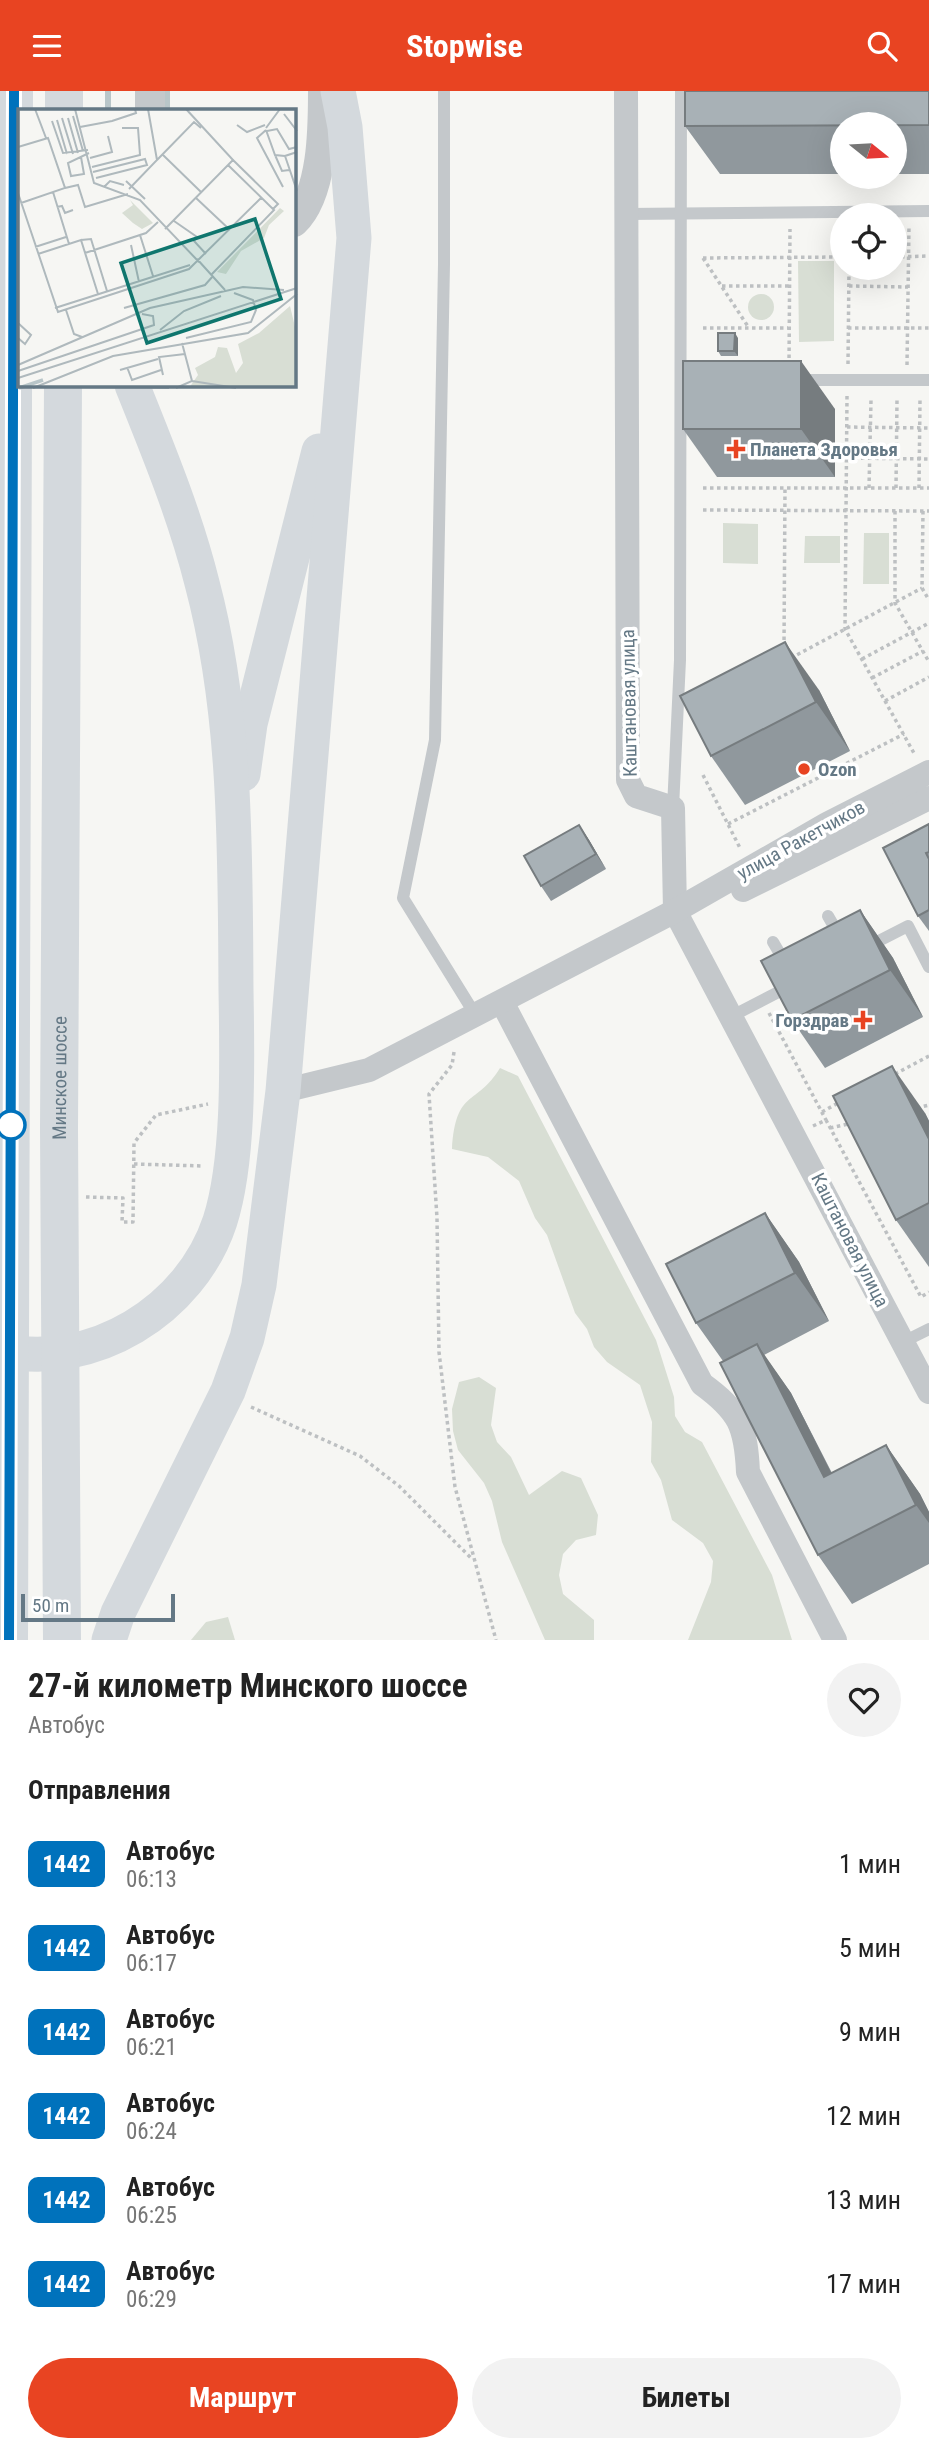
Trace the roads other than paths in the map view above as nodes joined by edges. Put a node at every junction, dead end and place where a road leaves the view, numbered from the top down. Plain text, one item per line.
1 (14, 91) edge
2 (64, 91) edge
3 (70, 91) edge
4 (150, 91) edge
5 (323, 91) edge
6 (338, 91) edge
7 (444, 91) edge
8 (626, 91) edge
9 (681, 91) edge
10 (64, 109) edge
11 (72, 109) edge
12 (150, 109) edge
13 (929, 211) edge
14 (681, 213) junction
15 (626, 214) junction
16 (296, 218) edge
17 (348, 312) junction
18 (789, 380) edge
19 (929, 380) edge
20 (63, 387) edge
21 (133, 387) edge
22 (924, 767) edge
23 (929, 797) edge
24 (673, 809) junction
25 (234, 837) junction
26 (675, 911) junction
27 (828, 916) dead end
28 (774, 942) dead end
29 (929, 967) edge
30 (502, 1002) junction
31 (732, 1016) junction
32 (476, 1017) junction
33 (283, 1091) junction
34 (929, 1329) edge
35 (903, 1342) junction
36 (0, 1350) edge
37 (929, 1392) edge
38 (9, 1640) edge
39 (62, 1640) edge
40 (109, 1640) edge
41 (835, 1640) edge

1 - 38 highway
2 - 10 highway
3 - 11 main road
4 - 12 street
5 - 16 street
6 - 17 main road
7 - 32 lane
8 - 15 street, Каштановая улица
9 - 14 lane
13 - 14 lane
14 - 15 lane
14 - 24 lane
15 - 24 street, Каштановая улица
17 - 25 main road
17 - 33 main road
18 - 19 lane
20 - 39 highway, Минское шоссе
21 - 25 main road
22 - 26 street, улица Ракетчиков
23 - 26 street, улица Ракетчиков
24 - 26 street, Каштановая улица
25 - 36 main road
26 - 30 street, улица Ракетчиков
26 - 31 street, Каштановая улица
27 - 29 lane
28 - 31 lane
30 - 32 street, улица Ракетчиков
30 - 41 street
31 - 35 street, Каштановая улица
32 - 33 street, улица Ракетчиков
33 - 40 main road
34 - 35 lane
35 - 37 street, Каштановая улица

